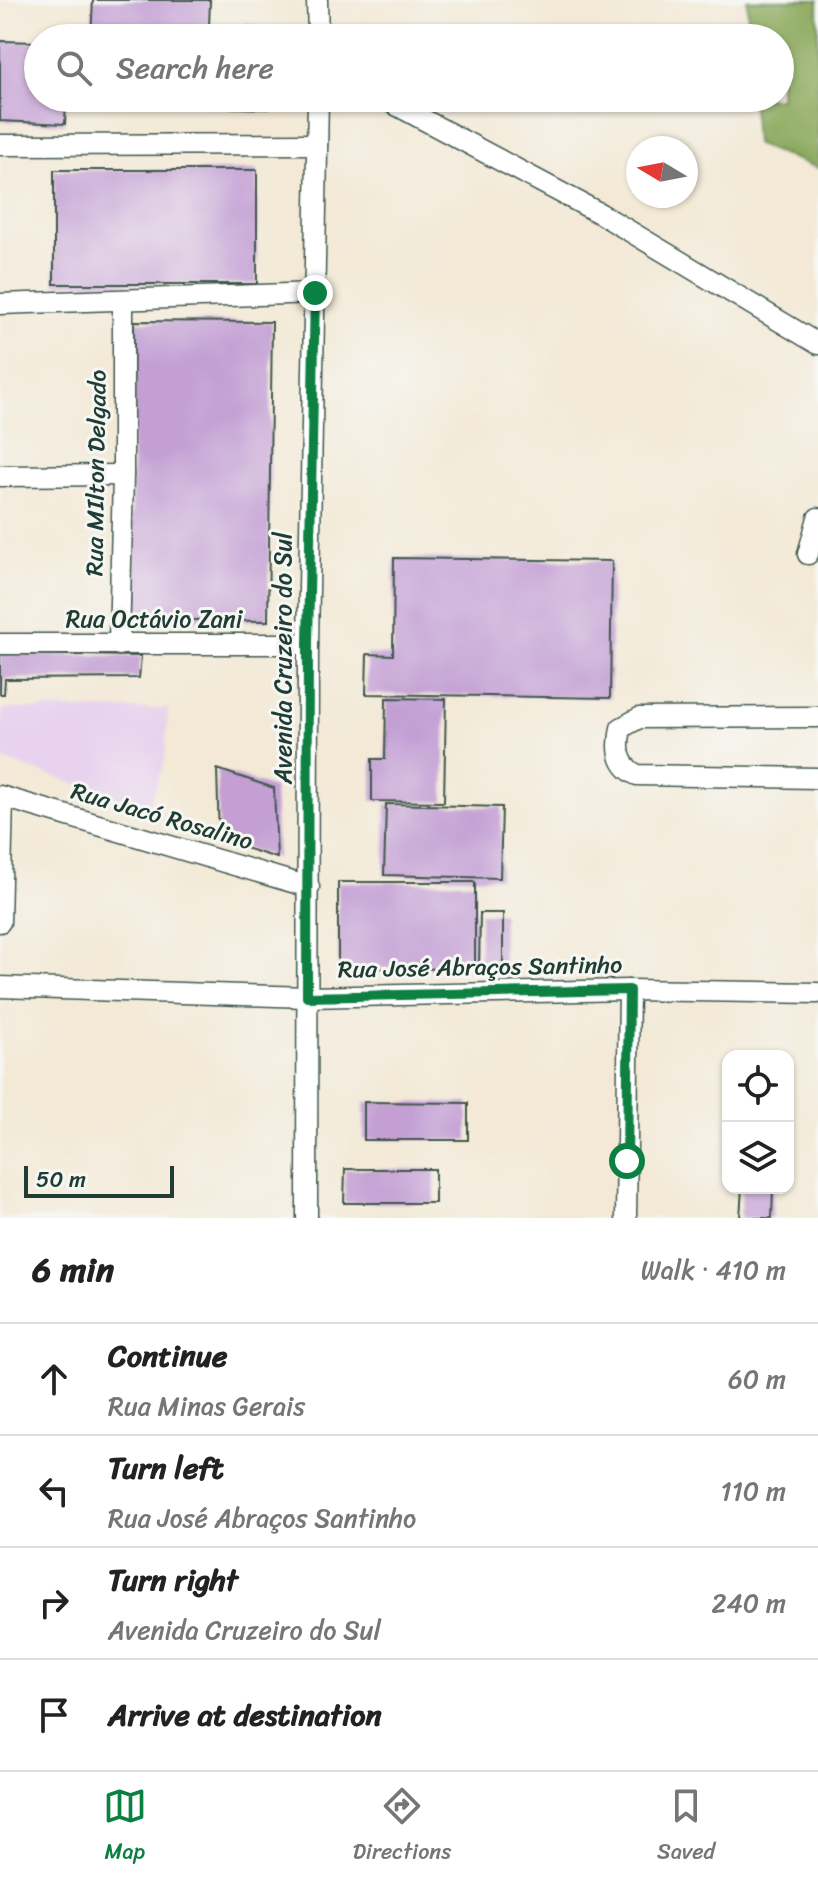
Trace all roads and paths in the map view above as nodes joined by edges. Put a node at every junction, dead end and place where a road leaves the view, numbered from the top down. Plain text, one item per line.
1 (317, 0) edge
2 (318, 24) edge
3 (318, 112) edge
4 (409, 112) edge
5 (317, 144) junction
6 (0, 145) edge
7 (315, 293) junction
8 (123, 301) junction
9 (0, 304) edge
10 (818, 344) edge
11 (123, 475) junction
12 (0, 476) edge
13 (818, 518) edge
14 (808, 554) dead end
15 (0, 644) edge
16 (308, 644) junction
17 (119, 645) junction
18 (818, 717) edge
19 (818, 778) edge
20 (2, 796) edge
21 (309, 887) junction
22 (0, 922) edge
23 (0, 987) edge
24 (629, 990) junction
25 (818, 993) edge
26 (307, 997) junction
27 (307, 1218) edge
28 (626, 1218) edge

1 - 2 street
3 - 5 street, Avenida Cruzeiro do Sul
4 - 10 street
5 - 6 street
5 - 7 street, Avenida Cruzeiro do Sul
7 - 8 street
7 - 16 street, Avenida Cruzeiro do Sul
8 - 9 street
8 - 11 street, Rua MIlton Delgado
11 - 12 street
11 - 17 street, Rua MIlton Delgado
13 - 14 street
15 - 17 street, Rua Octávio Zani
16 - 17 street, Rua Octávio Zani
16 - 21 street, Avenida Cruzeiro do Sul
18 - 19 street
20 - 21 street, Rua Jacó Rosalino
20 - 22 street
21 - 26 street, Avenida Cruzeiro do Sul
23 - 26 street, Rua José Abraços Santinho
24 - 25 street, Rua José Abraços Santinho
24 - 26 street, Rua José Abraços Santinho
24 - 28 street
26 - 27 street, Avenida Cruzeiro do Sul

